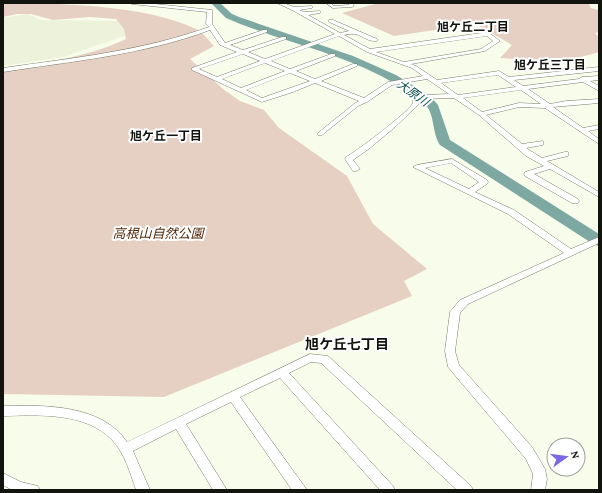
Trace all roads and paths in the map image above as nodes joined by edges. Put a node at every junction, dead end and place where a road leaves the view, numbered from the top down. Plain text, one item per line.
1 (132, 3) edge
2 (279, 3) edge
3 (328, 3) edge
4 (350, 3) edge
5 (209, 5) dead end
6 (310, 7) dead end
7 (294, 9) junction
8 (210, 11) junction
9 (318, 12) dead end
10 (303, 14) junction
11 (331, 21) dead end
12 (212, 28) junction
13 (265, 31) dead end
14 (353, 31) junction
15 (337, 35) junction
16 (284, 38) dead end
17 (375, 40) dead end
18 (226, 45) junction
19 (369, 51) junction
20 (243, 52) junction
21 (333, 55) dead end
22 (267, 61) junction
23 (405, 63) junction
24 (355, 65) dead end
25 (599, 69) edge
26 (3, 70) edge
27 (291, 71) junction
28 (571, 72) junction
29 (428, 77) junction
30 (599, 78) edge
31 (509, 79) junction
32 (217, 80) junction
33 (583, 80) junction
34 (315, 81) junction
35 (436, 82) junction
36 (521, 87) junction
37 (599, 88) edge
38 (241, 90) junction
39 (456, 97) junction
40 (365, 101) junction
41 (599, 101) edge
42 (547, 106) junction
43 (481, 114) junction
44 (599, 127) edge
45 (582, 130) junction
46 (320, 134) dead end
47 (599, 142) edge
48 (540, 143) dead end
49 (520, 147) junction
50 (565, 154) dead end
51 (540, 161) junction
52 (549, 167) junction
53 (356, 168) dead end
54 (599, 187) edge
55 (591, 190) junction
56 (469, 192) junction
57 (599, 195) edge
58 (575, 201) dead end
59 (599, 240) edge
60 (571, 252) junction
61 (282, 372) junction
62 (233, 396) junction
63 (3, 411) edge
64 (178, 422) junction
65 (126, 448) junction
66 (3, 480) edge
67 (32, 490) edge
68 (143, 490) edge
69 (220, 490) edge
70 (300, 490) edge
71 (388, 490) edge
72 (466, 490) edge
73 (538, 490) edge

1 - 8 street
2 - 7 street
3 - 4 street
5 - 8 street
6 - 7 street
7 - 10 street
8 - 12 street
9 - 10 street
10 - 15 street
11 - 14 street
12 - 18 street
12 - 26 street
13 - 18 street
14 - 15 street
14 - 17 street
15 - 19 street
15 - 22 street
16 - 20 street
18 - 20 street
19 - 23 street
19 - 23 street
20 - 22 street
20 - 32 street
21 - 27 street
22 - 27 street
22 - 32 street
23 - 29 street
24 - 34 street
25 - 28 street
27 - 34 street
27 - 38 street
28 - 31 street
28 - 33 street
29 - 35 street
29 - 40 street
30 - 33 street
31 - 35 street
31 - 36 street
32 - 38 street
33 - 36 street
33 - 37 street
34 - 38 street
34 - 40 street
35 - 39 street
36 - 39 street
36 - 42 street
39 - 43 street
39 - 53 street
40 - 46 street
41 - 42 street
42 - 43 street
42 - 45 street
43 - 49 street
44 - 45 street
45 - 47 street
48 - 49 street
49 - 51 street
50 - 51 street
51 - 52 street
52 - 55 street
52 - 58 street
54 - 55 street
55 - 57 street
56 - 56 street
56 - 60 street
59 - 60 street
60 - 73 street
61 - 62 street
61 - 71 street
61 - 72 street
62 - 64 street
62 - 70 street
63 - 65 street
64 - 65 street
64 - 69 street
65 - 68 street
66 - 67 street

